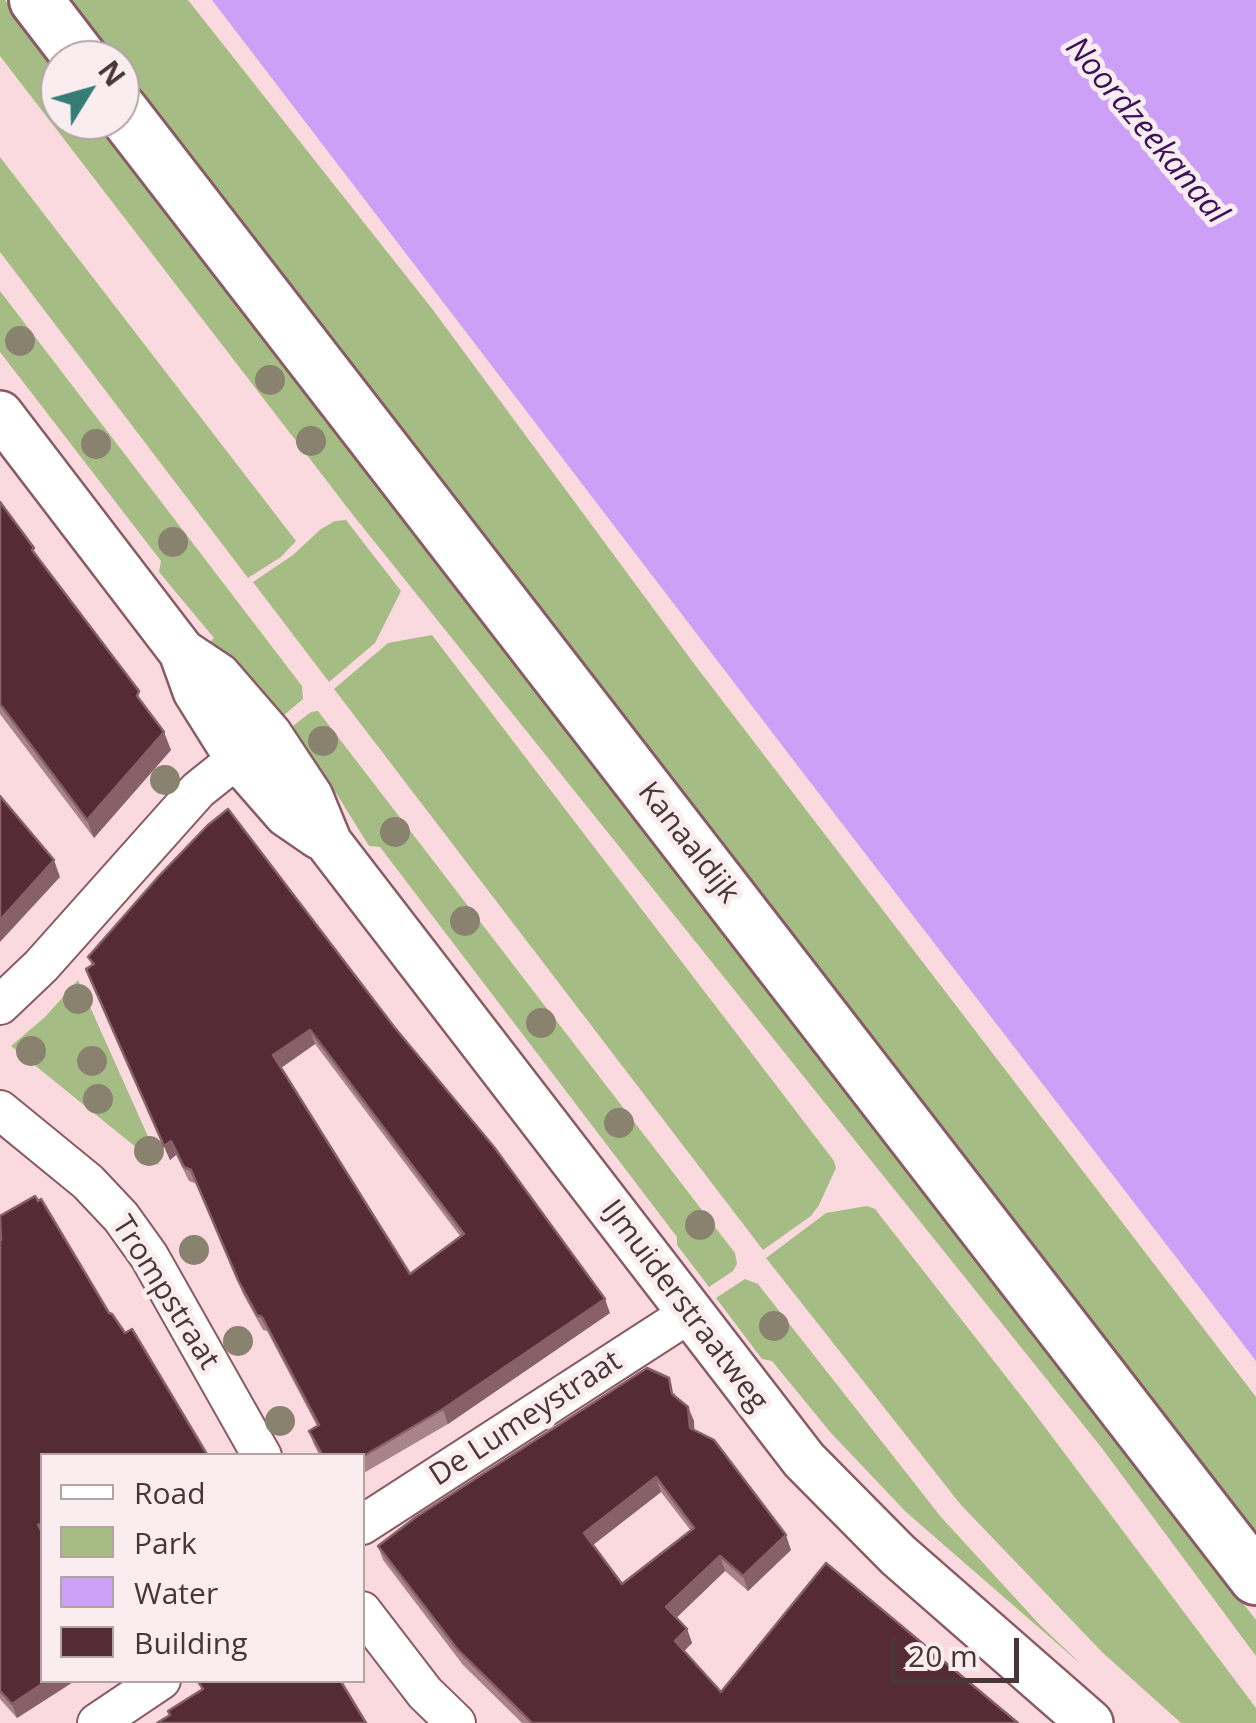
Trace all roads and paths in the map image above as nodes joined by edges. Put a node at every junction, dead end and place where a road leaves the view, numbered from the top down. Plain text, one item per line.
1 (36, 0) edge
2 (67, 40) edge
3 (140, 134) edge
4 (0, 414) edge
5 (182, 652) junction
6 (238, 758) junction
7 (329, 843) junction
8 (0, 1005) edge
9 (0, 1110) edge
10 (690, 1313) junction
11 (260, 1453) edge
12 (365, 1523) edge
13 (1256, 1578) edge
14 (365, 1615) edge
15 (157, 1683) edge
16 (97, 1723) edge
17 (456, 1723) edge
18 (1090, 1723) edge

1 - 2 main road
3 - 13 main road, Kanaaldijk
4 - 5 street, IJmuiderstraatweg
5 - 6 street, IJmuiderstraatweg
5 - 7 street, IJmuiderstraatweg
6 - 7 street, IJmuiderstraatweg
6 - 8 street
7 - 10 street, IJmuiderstraatweg
9 - 11 street, Trompstraat
10 - 12 street, De Lumeystraat
10 - 18 street, IJmuiderstraatweg
14 - 17 street
15 - 16 street

